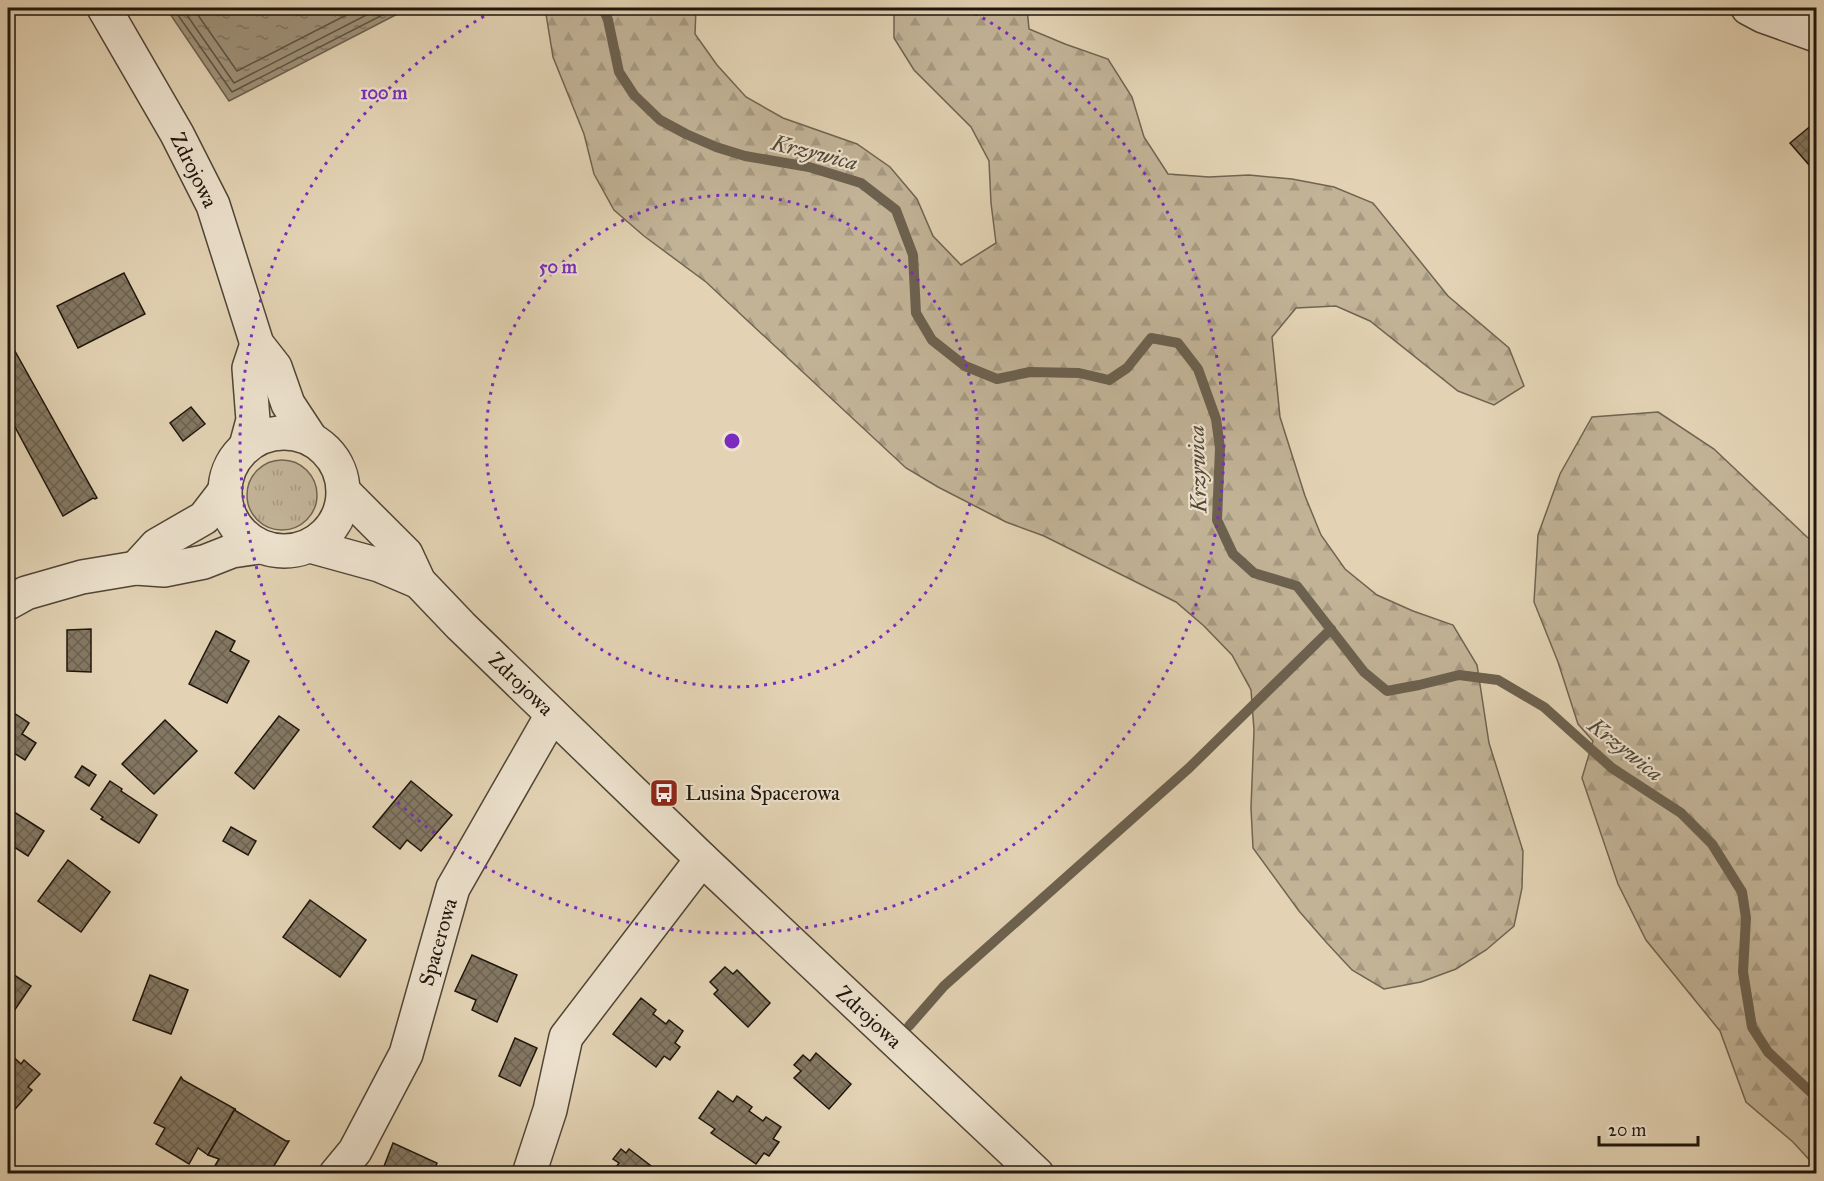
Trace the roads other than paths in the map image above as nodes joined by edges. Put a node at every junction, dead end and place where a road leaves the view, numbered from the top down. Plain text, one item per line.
1 (105, 8) edge
2 (1749, 8) edge
3 (1816, 35) edge
4 (257, 344) junction
5 (311, 439) junction
6 (246, 446) junction
7 (224, 492) junction
8 (344, 492) junction
9 (310, 546) junction
10 (259, 547) junction
11 (136, 568) junction
12 (419, 582) junction
13 (8, 603) edge
14 (552, 715) junction
15 (702, 859) junction
16 (336, 1173) edge
17 (529, 1173) edge
18 (1037, 1173) edge

1 - 4 street, Zdrojowa
2 - 3 street
4 - 5 street, Zdrojowa
4 - 6 street
5 - 6 street
5 - 8 street
6 - 7 street
7 - 10 street
7 - 11 street
8 - 9 street
8 - 12 street, Zdrojowa
9 - 10 street
9 - 12 street, Zdrojowa
10 - 11 street
11 - 13 street
12 - 14 street, Zdrojowa
14 - 15 street, Zdrojowa
14 - 16 street, Spacerowa
15 - 17 street
15 - 18 street, Zdrojowa

